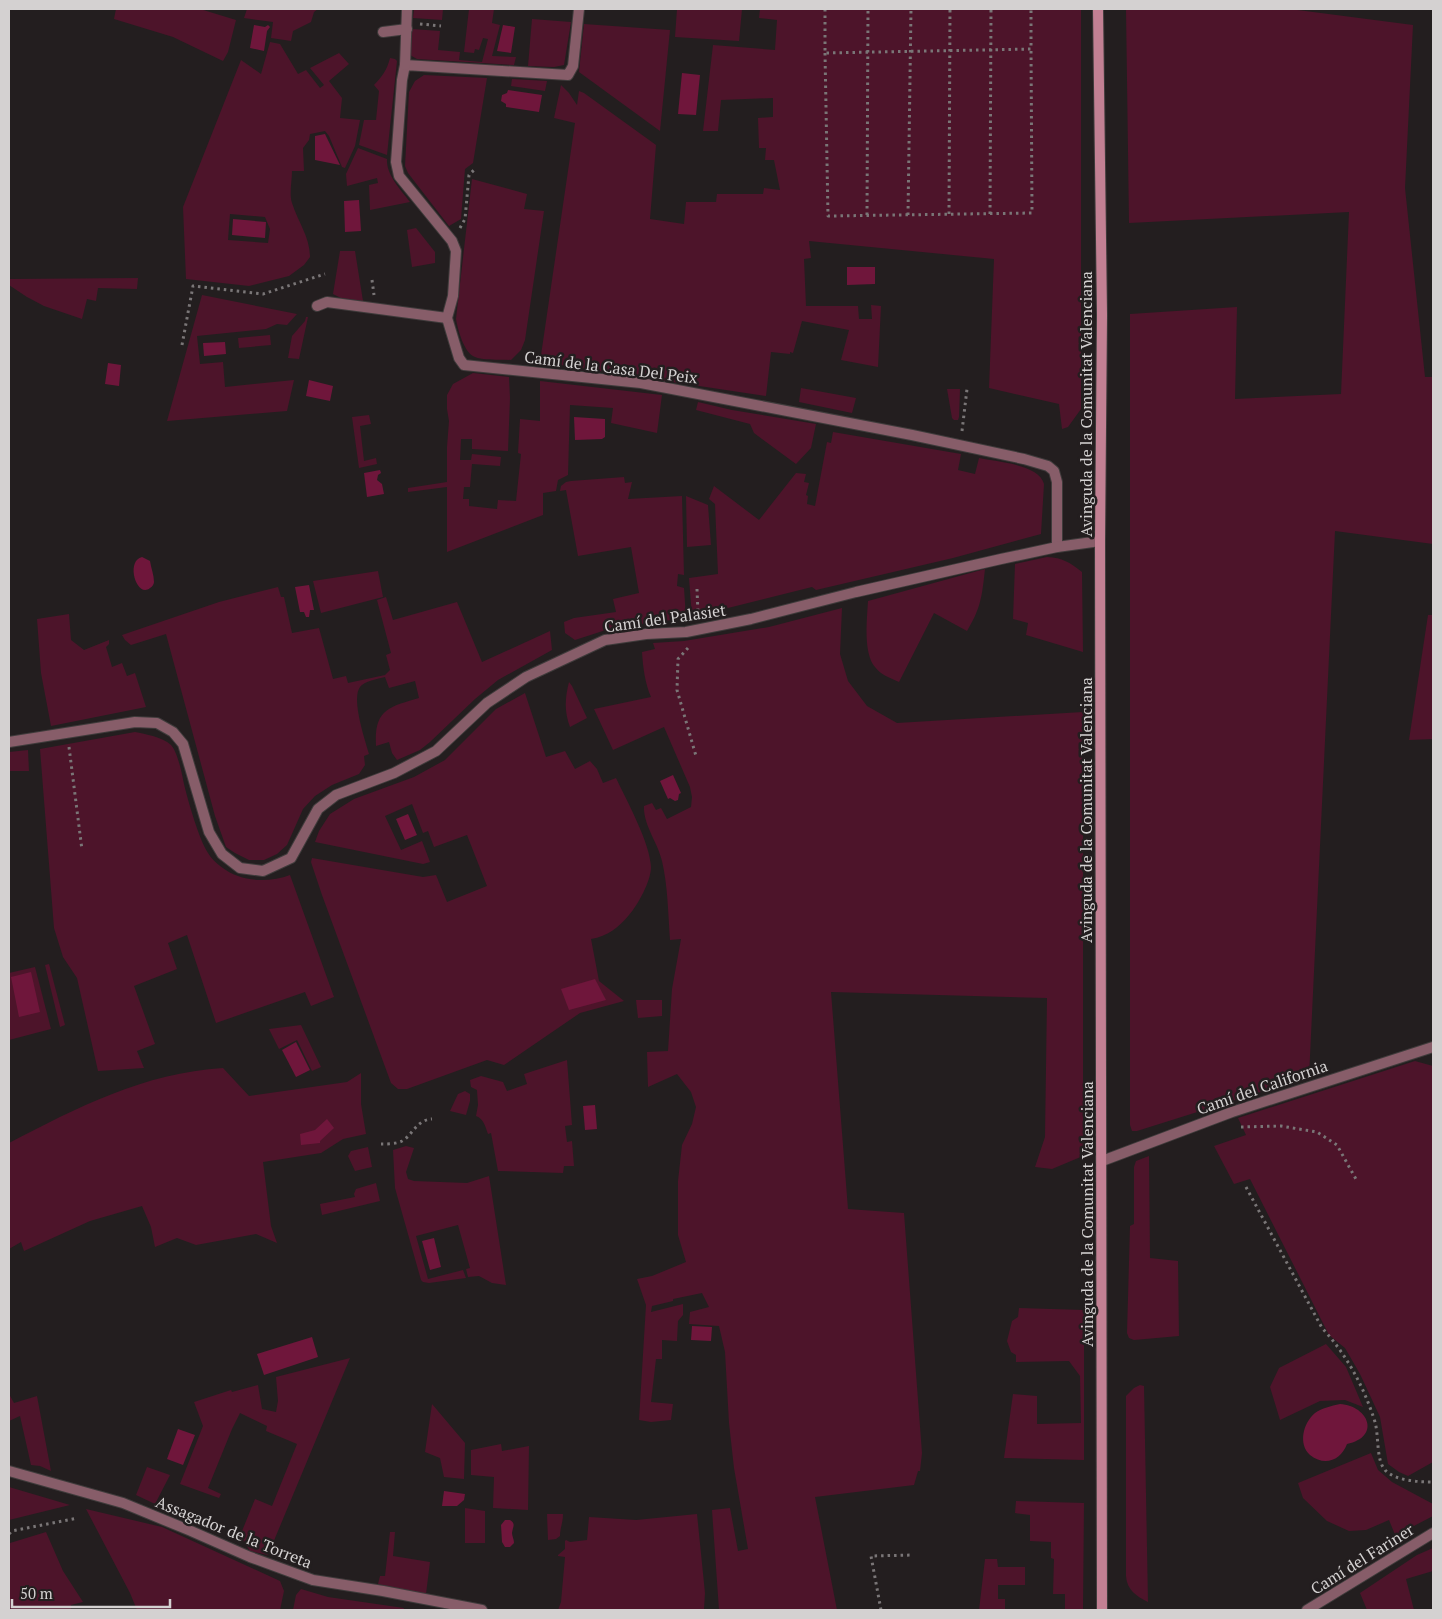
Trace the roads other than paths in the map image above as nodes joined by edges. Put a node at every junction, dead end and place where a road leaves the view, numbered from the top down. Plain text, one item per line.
1 (407, 9) edge
2 (579, 9) edge
3 (1098, 9) edge
4 (407, 26) junction
5 (384, 32) dead end
6 (405, 65) junction
7 (317, 306) dead end
8 (447, 318) junction
9 (1100, 541) junction
10 (1057, 547) junction
11 (9, 742) edge
12 (1433, 1047) edge
13 (1102, 1160) junction
14 (9, 1471) edge
15 (1433, 1533) edge
16 (482, 1610) edge
17 (1102, 1610) edge
18 (1307, 1610) edge

1 - 4 lane
2 - 6 lane
3 - 9 main road, Avinguda de la Comunitat Valenciana
4 - 5 lane
4 - 6 lane
6 - 8 lane
7 - 8 lane
8 - 10 lane, Camí de la Casa Del Peix
9 - 10 lane, Camí del Palasiet
9 - 13 main road, Avinguda de la Comunitat Valenciana
10 - 11 lane, Camí del Palasiet
12 - 13 lane, Camí del California
13 - 17 main road, Avinguda de la Comunitat Valenciana
14 - 16 lane, Assagador de la Torreta
15 - 18 lane, Camí del Fariner

